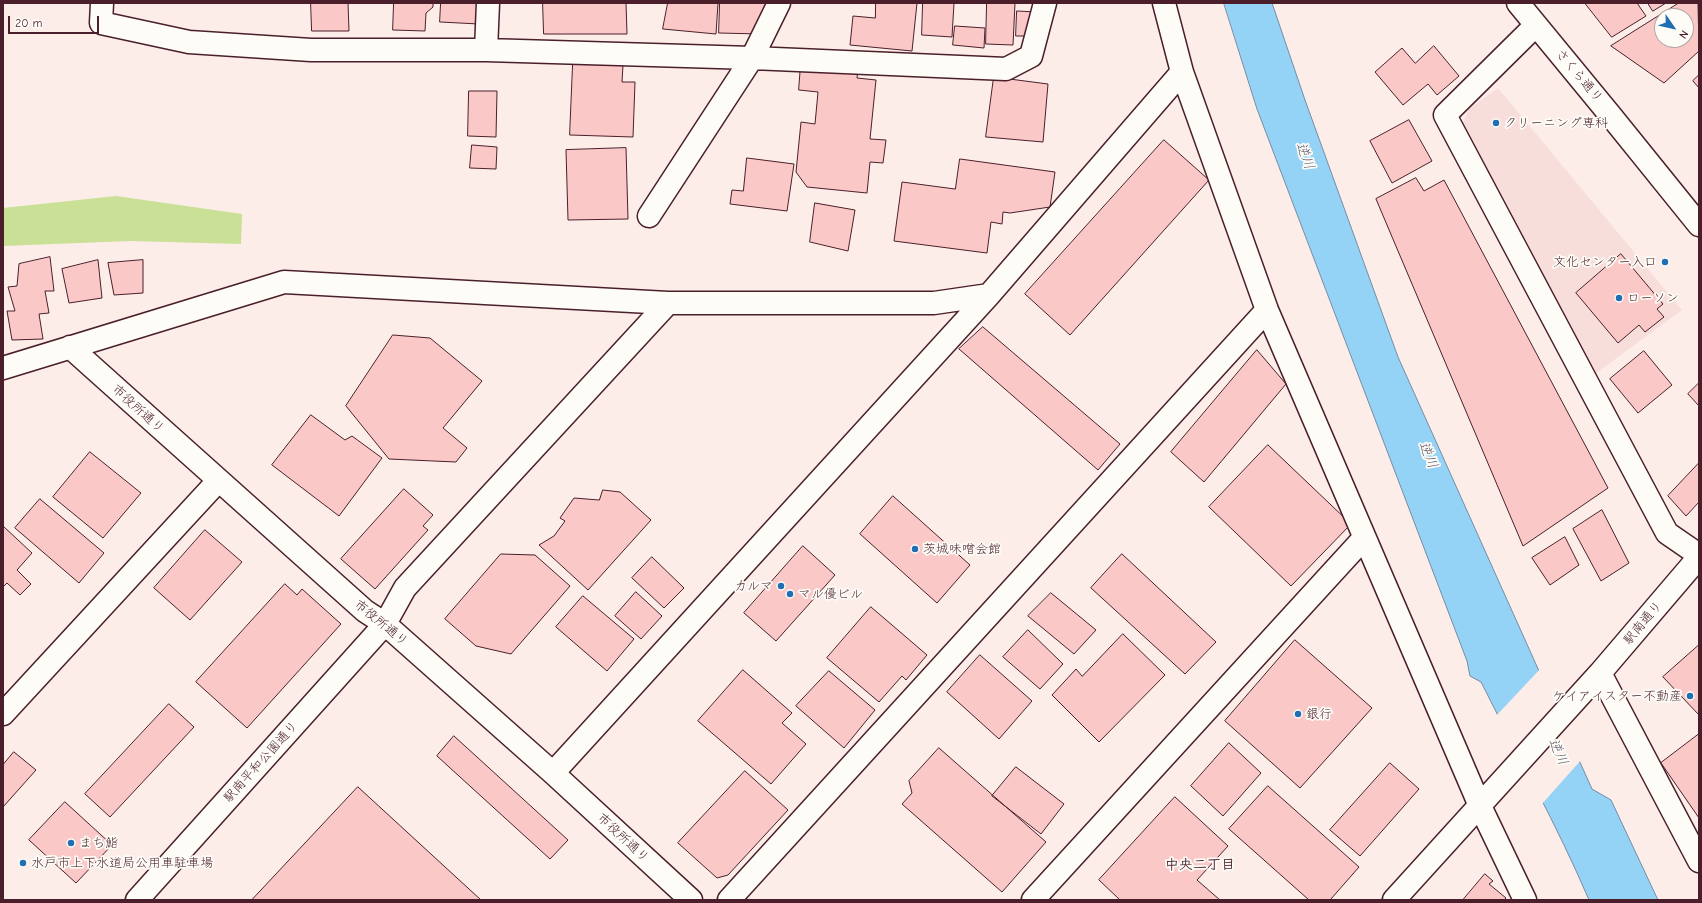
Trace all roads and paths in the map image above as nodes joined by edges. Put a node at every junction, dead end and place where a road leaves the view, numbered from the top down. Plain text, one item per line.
1 (102, 3) edge
2 (488, 3) edge
3 (779, 3) edge
4 (1045, 3) edge
5 (1164, 3) edge
6 (1518, 3) edge
7 (1536, 26) junction
8 (486, 50) junction
9 (752, 58) junction
10 (1182, 72) junction
11 (649, 216) dead end
12 (1699, 225) edge
13 (989, 295) junction
14 (668, 303) junction
15 (1267, 310) junction
16 (70, 347) junction
17 (3, 368) edge
18 (218, 481) junction
19 (1364, 538) junction
20 (1699, 556) edge
21 (385, 624) junction
22 (1594, 681) junction
23 (3, 714) edge
24 (553, 773) junction
25 (1480, 806) junction
26 (1699, 861) edge
27 (136, 900) edge
28 (691, 900) edge
29 (729, 900) edge
30 (1033, 900) edge
31 (1394, 900) edge
32 (1525, 900) edge

1 - 8 street
2 - 8 street
3 - 9 street
4 - 9 street
5 - 10 street
6 - 7 street, さくら通り
7 - 12 street, さくら通り
7 - 20 street
8 - 9 street
9 - 11 street
10 - 13 street
10 - 15 street
13 - 14 street
13 - 24 street
14 - 16 street
14 - 21 street, 駅南平和公園通り
15 - 19 street
15 - 29 street
16 - 17 street
16 - 18 street, 市役所通り
18 - 21 street, 市役所通り
18 - 23 street
19 - 25 street
19 - 30 street
20 - 22 street, 駅南通り
21 - 24 street, 市役所通り
21 - 27 street, 駅南平和公園通り
22 - 25 street, 駅南通り
22 - 26 street
24 - 28 street, 市役所通り
25 - 31 street
25 - 32 street

